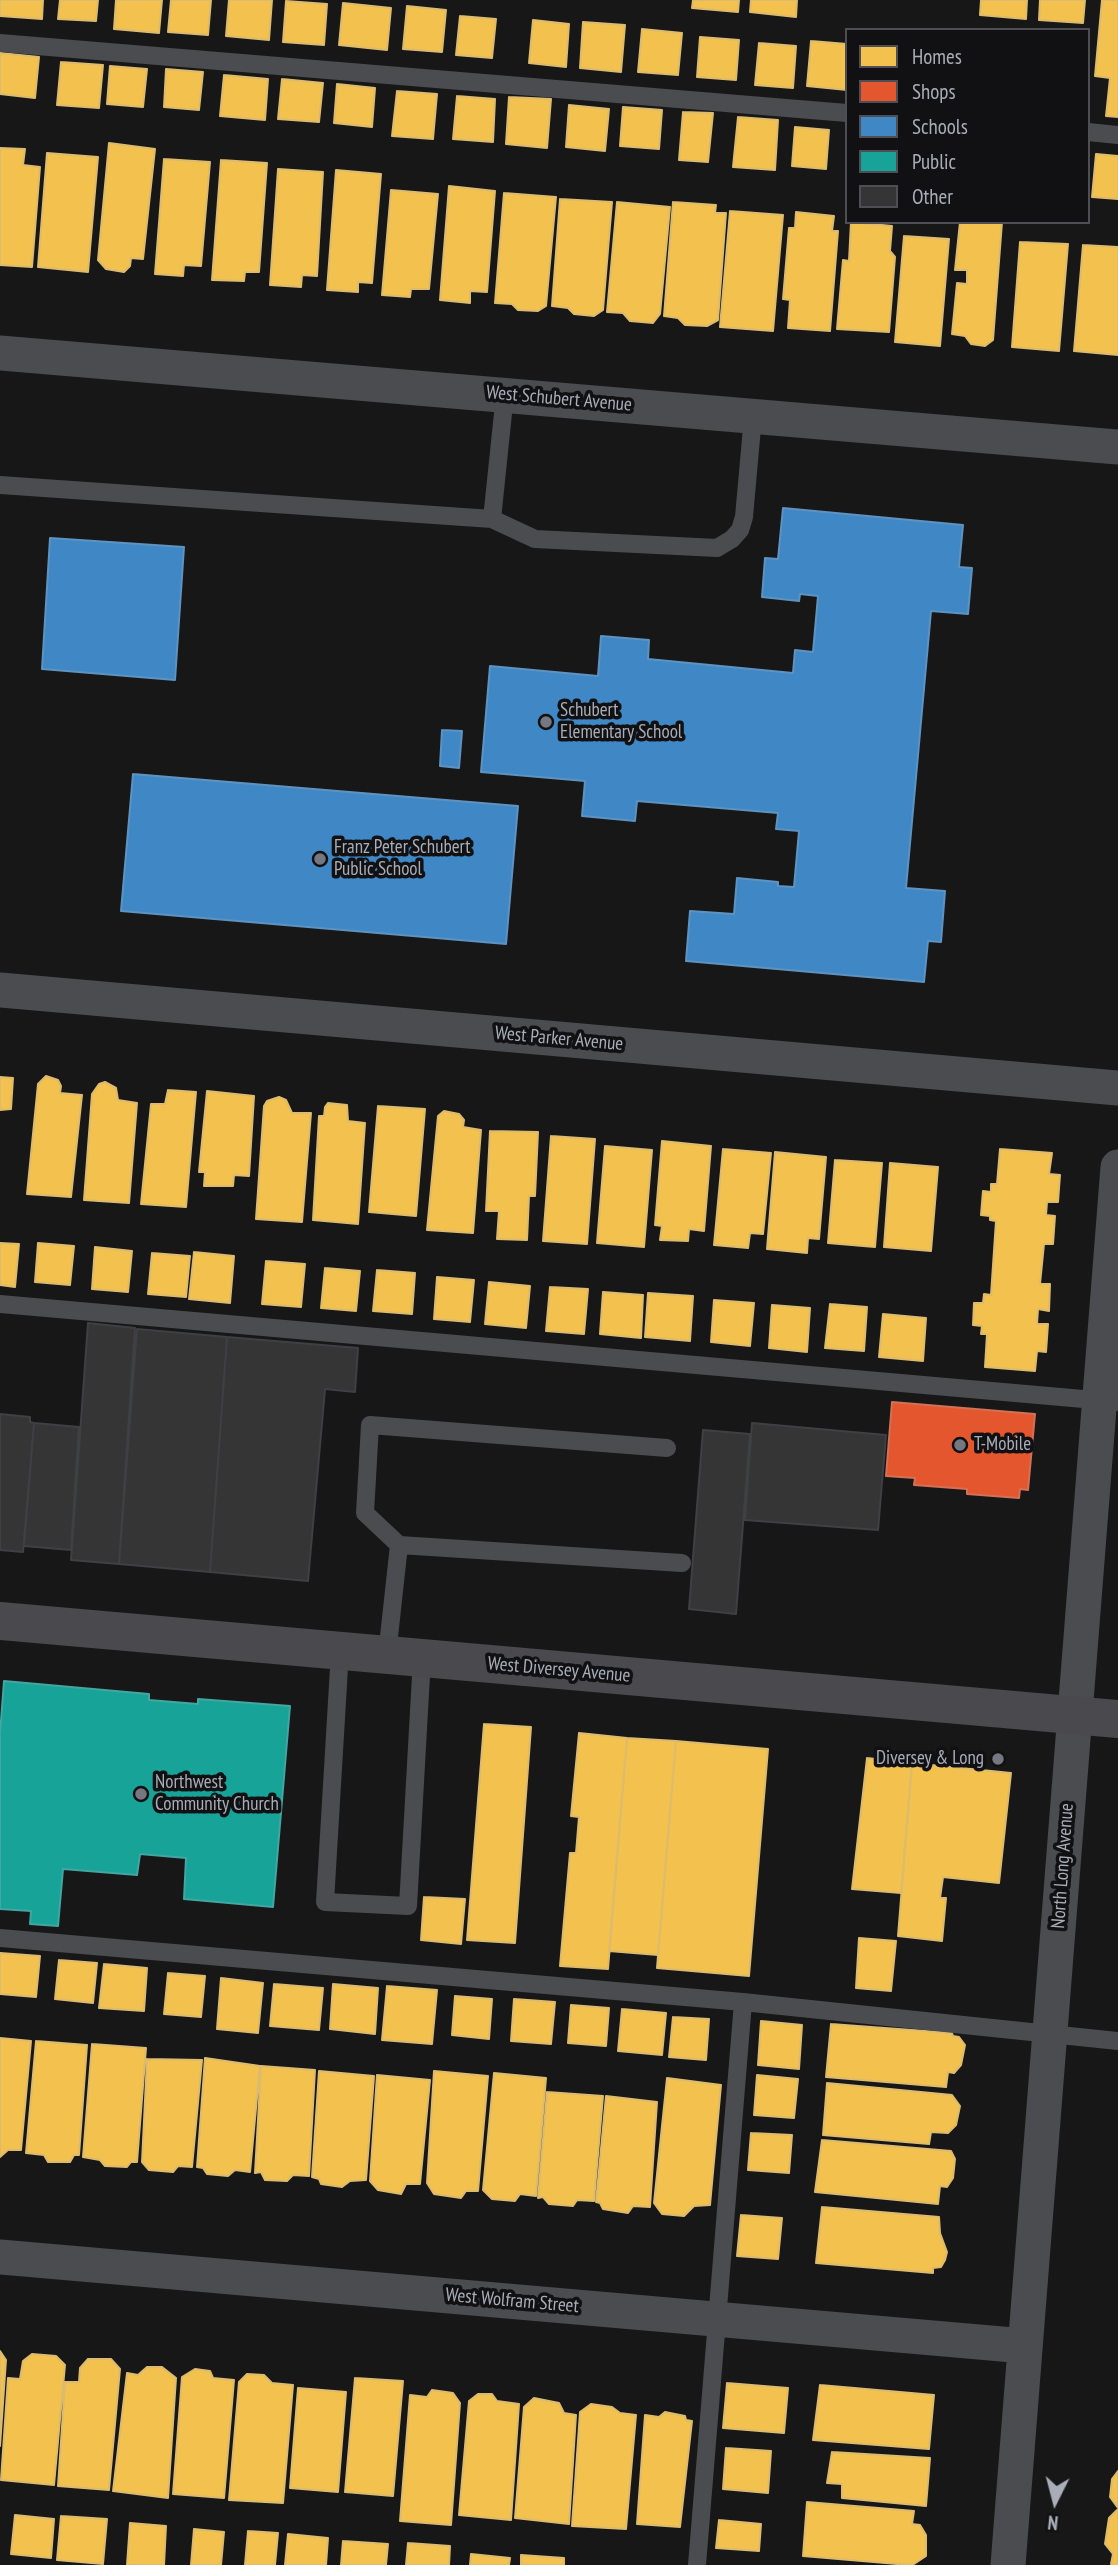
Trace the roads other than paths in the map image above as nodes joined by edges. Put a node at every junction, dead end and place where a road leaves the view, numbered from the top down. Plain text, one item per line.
1 (0, 43) edge
2 (845, 113) edge
3 (1090, 132) edge
4 (1118, 135) edge
5 (0, 353) edge
6 (505, 394) junction
7 (753, 416) junction
8 (1118, 447) edge
9 (0, 485) edge
10 (492, 519) junction
11 (0, 990) edge
12 (1118, 1088) edge
13 (1118, 1167) edge
14 (0, 1304) edge
15 (1109, 1401) edge
16 (667, 1448) dead end
17 (399, 1545) junction
18 (682, 1563) dead end
19 (0, 1621) edge
20 (340, 1651) junction
21 (404, 1656) junction
22 (1074, 1715) junction
23 (1118, 1719) edge
24 (0, 1938) edge
25 (743, 2002) junction
26 (1050, 2035) junction
27 (1118, 2041) edge
28 (0, 2257) edge
29 (717, 2319) junction
30 (1025, 2346) junction
31 (697, 2565) edge
32 (1008, 2565) edge

1 - 2 lane
3 - 4 lane
5 - 6 street, West Schubert Avenue
6 - 7 street, West Schubert Avenue
6 - 10 lane
7 - 8 street, West Schubert Avenue
7 - 10 lane
9 - 10 lane
11 - 12 street, West Parker Avenue
13 - 15 street, North Long Avenue
14 - 15 lane
15 - 22 street, North Long Avenue
16 - 17 lane
17 - 18 lane
17 - 21 lane
19 - 20 main road, West Diversey Avenue
20 - 21 main road, West Diversey Avenue
20 - 21 lane
21 - 22 main road, West Diversey Avenue
22 - 23 main road, West Diversey Avenue
22 - 26 street, North Long Avenue
24 - 25 lane
25 - 26 lane
25 - 29 lane
26 - 27 lane
26 - 30 street, North Long Avenue
28 - 29 street, West Wolfram Street
29 - 30 street, West Wolfram Street
29 - 31 lane
30 - 32 street, North Long Avenue

